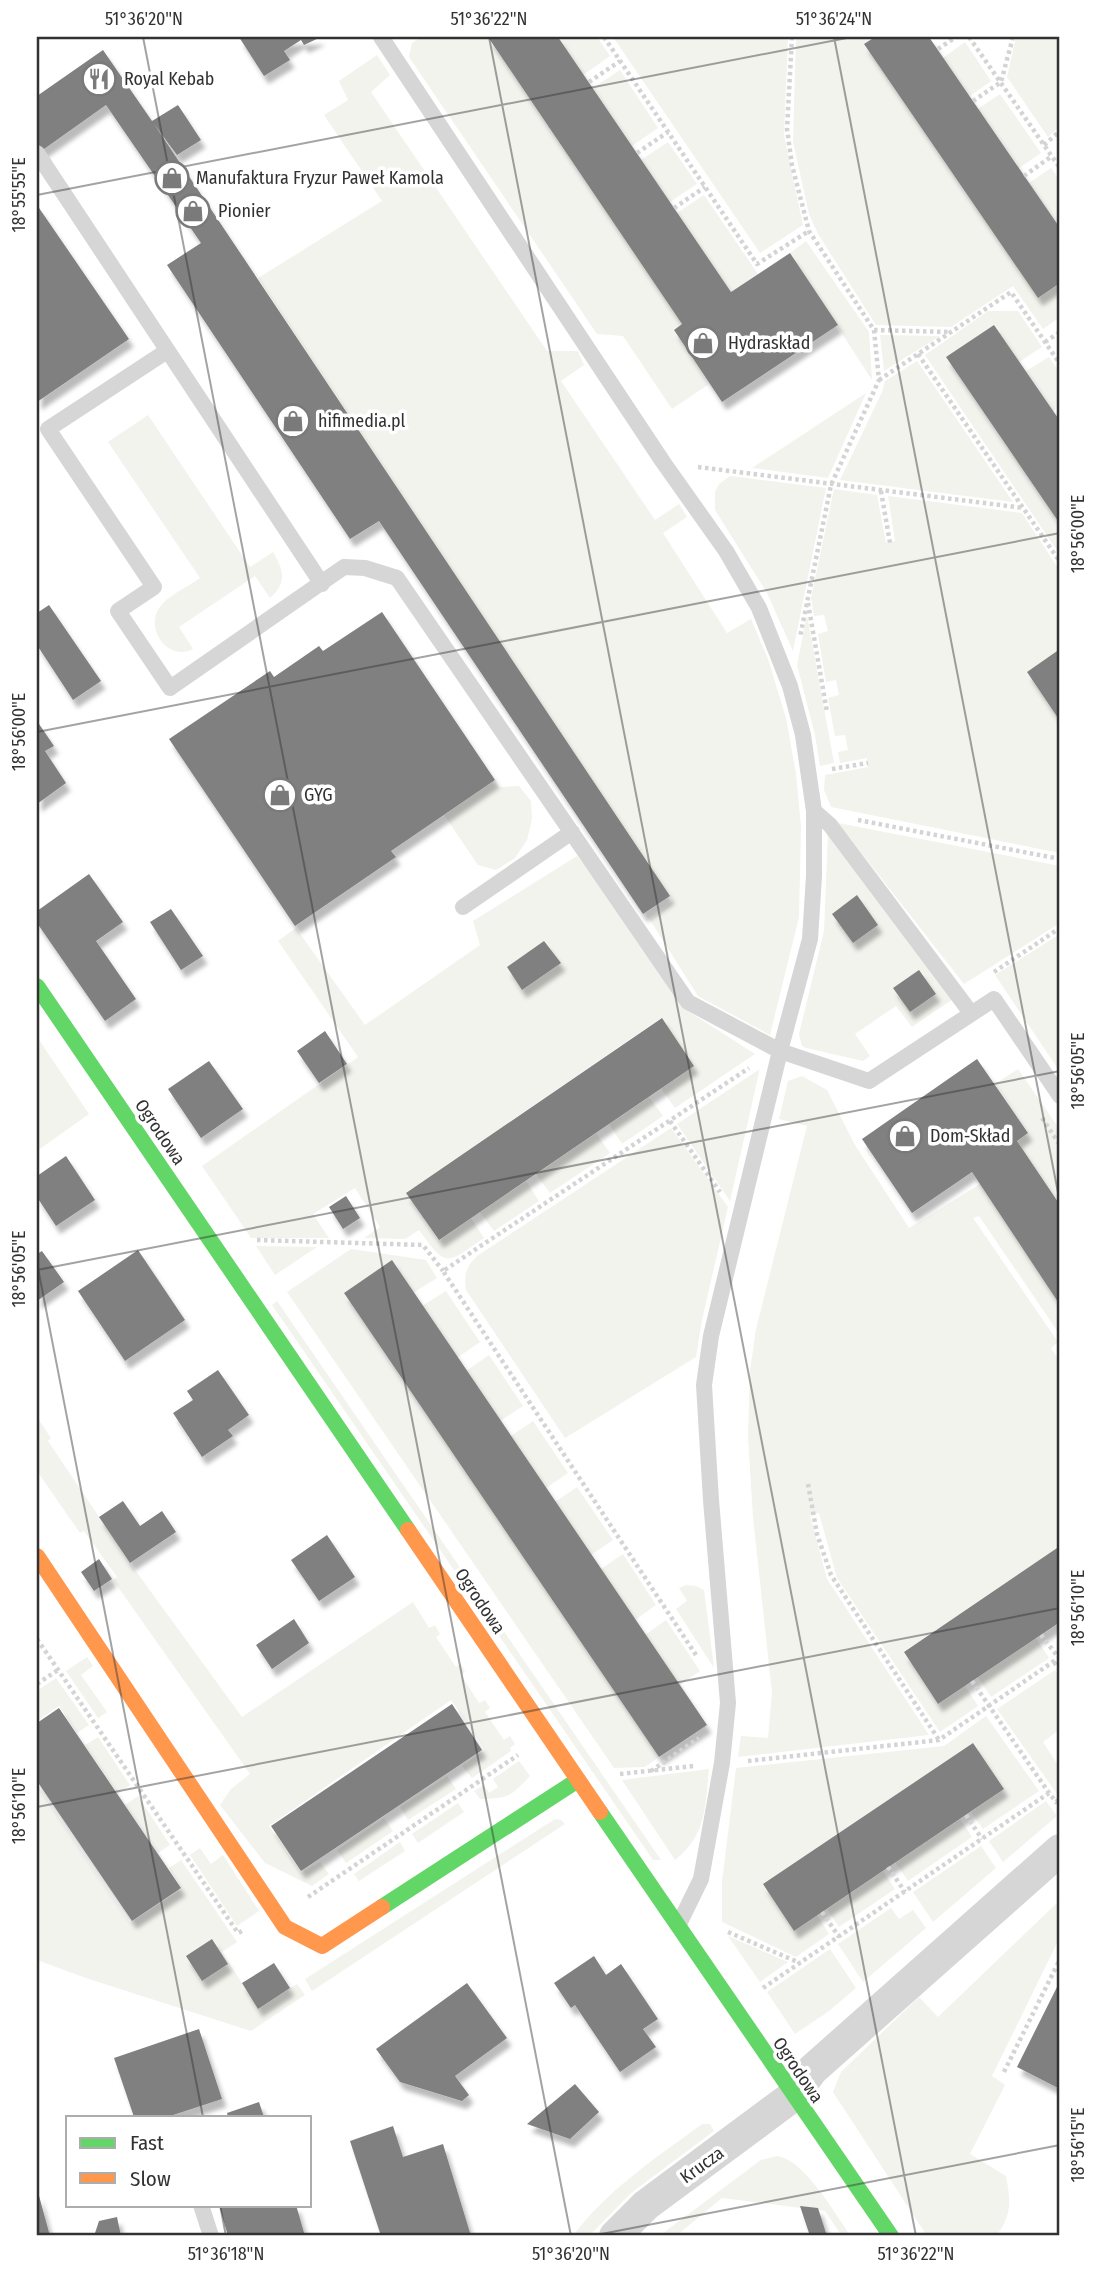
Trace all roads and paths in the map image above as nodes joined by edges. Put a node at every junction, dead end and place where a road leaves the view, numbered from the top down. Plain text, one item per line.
1 (381, 37) edge
2 (604, 37) edge
3 (792, 37) edge
4 (956, 37) edge
5 (969, 37) edge
6 (1013, 37) edge
7 (937, 49) dead end
8 (620, 61) junction
9 (589, 82) dead end
10 (1001, 82) junction
11 (973, 101) dead end
12 (1060, 131) edge
13 (668, 132) junction
14 (1044, 145) junction
15 (37, 153) edge
16 (636, 153) dead end
17 (1052, 156) junction
18 (1060, 168) edge
19 (1024, 176) dead end
20 (705, 187) junction
21 (674, 208) dead end
22 (809, 231) junction
23 (874, 330) junction
24 (950, 332) junction
25 (1060, 332) edge
26 (1045, 342) junction
27 (167, 351) junction
28 (918, 354) junction
29 (1060, 364) edge
30 (879, 380) junction
31 (43, 426) edge
32 (663, 462) junction
33 (831, 485) junction
34 (881, 491) junction
35 (1024, 508) junction
36 (890, 543) dead end
37 (1060, 562) edge
38 (322, 584) junction
39 (807, 600) junction
40 (790, 686) junction
41 (828, 716) dead end
42 (835, 755) dead end
43 (837, 768) dead end
44 (814, 811) junction
45 (572, 832) junction
46 (1060, 859) edge
47 (463, 907) dead end
48 (1060, 928) edge
49 (37, 986) edge
50 (957, 996) junction
51 (971, 1013) junction
52 (780, 1051) junction
53 (1060, 1096) edge
54 (670, 1121) junction
55 (740, 1220) junction
56 (210, 1239) junction
57 (443, 1271) junction
58 (808, 1484) dead end
59 (37, 1556) edge
60 (1041, 1635) dead end
61 (37, 1639) edge
62 (697, 1656) dead end
63 (1058, 1659) edge
64 (58, 1670) junction
65 (1060, 1670) edge
66 (972, 1682) dead end
67 (37, 1684) edge
68 (989, 1706) junction
69 (726, 1720) junction
70 (548, 1735) junction
71 (939, 1740) junction
72 (722, 1763) junction
73 (650, 1771) junction
74 (578, 1780) junction
75 (1049, 1793) junction
76 (1059, 1802) edge
77 (966, 1815) dead end
78 (982, 1839) junction
79 (1060, 1850) edge
80 (888, 1867) dead end
81 (905, 1892) junction
82 (274, 1910) junction
83 (822, 1912) dead end
84 (678, 1926) junction
85 (727, 1932) dead end
86 (839, 1937) junction
87 (1060, 1959) edge
88 (801, 1963) junction
89 (758, 1992) dead end
90 (1004, 2072) dead end
91 (793, 2096) junction
92 (201, 2206) edge
93 (211, 2236) edge
94 (615, 2236) edge
95 (891, 2236) edge

1 - 32 lane
2 - 8 path
3 - 22 path
4 - 7 path
5 - 10 path
6 - 10 path
8 - 9 path
8 - 13 path
10 - 11 path
10 - 14 path
12 - 14 path
13 - 16 path
13 - 20 path
14 - 17 path
15 - 27 lane
17 - 18 path
17 - 19 path
20 - 21 path
20 - 22 path
22 - 23 path
23 - 24 path
23 - 30 path
24 - 26 path
24 - 28 path
25 - 26 path
26 - 29 path
27 - 31 lane
27 - 38 lane
28 - 30 path
28 - 35 path
30 - 33 path
31 - 38 lane
32 - 33 path
32 - 40 lane
33 - 34 path
33 - 39 path
34 - 35 path
34 - 36 path
35 - 37 path
38 - 45 lane
39 - 40 path
39 - 41 path
40 - 44 lane
42 - 43 path
44 - 46 path
44 - 50 lane
44 - 52 lane
45 - 47 lane
45 - 52 lane
48 - 50 path
49 - 56 street, Ogrodowa
50 - 51 lane
51 - 52 lane
51 - 53 lane
52 - 54 path
52 - 55 lane
54 - 55 path
54 - 57 path
55 - 69 lane
56 - 57 path
56 - 70 street, Ogrodowa
57 - 62 path
58 - 71 path
59 - 82 street
60 - 63 path
61 - 64 path
63 - 65 path
63 - 68 path
64 - 67 path
64 - 82 path
66 - 68 path
68 - 71 path
68 - 75 path
69 - 72 lane
69 - 73 path
70 - 74 street, Ogrodowa
70 - 82 path
71 - 72 path
72 - 73 path
72 - 84 lane
73 - 74 path
74 - 82 street
74 - 84 street, Ogrodowa
75 - 76 path
75 - 78 path
77 - 78 path
78 - 81 path
79 - 91 street, Krucza
80 - 81 path
81 - 86 path
83 - 86 path
84 - 91 street, Ogrodowa
85 - 88 path
86 - 88 path
87 - 90 path
88 - 89 path
91 - 94 street, Krucza
91 - 95 street, Ogrodowa
92 - 93 lane

